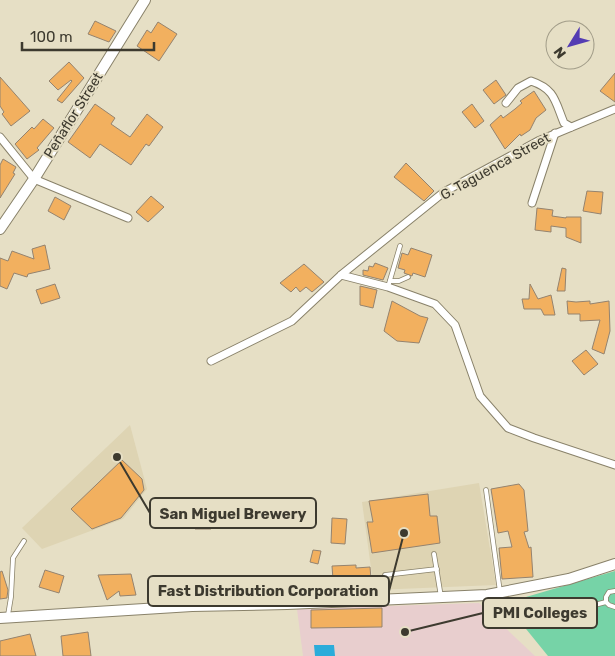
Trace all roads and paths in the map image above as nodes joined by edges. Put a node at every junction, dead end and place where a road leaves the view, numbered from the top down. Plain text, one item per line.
1 (145, 0) edge
2 (506, 104) dead end
3 (615, 109) edge
4 (571, 127) junction
5 (555, 134) junction
6 (0, 137) edge
7 (34, 179) junction
8 (532, 203) dead end
9 (128, 218) dead end
10 (0, 229) edge
11 (400, 246) dead end
12 (341, 275) junction
13 (408, 277) dead end
14 (389, 284) junction
15 (211, 361) dead end
16 (615, 464) edge
17 (486, 490) dead end
18 (24, 541) dead end
19 (434, 554) dead end
20 (615, 564) edge
21 (436, 569) junction
22 (384, 575) dead end
23 (615, 591) edge
24 (500, 592) junction
25 (440, 597) junction
26 (606, 602) junction
27 (615, 607) edge
28 (4, 617) edge
29 (534, 621) dead end

1 - 7 main road, Peñaflor Street
2 - 4 street
3 - 4 street, G. Taguenca Street
4 - 5 street, G. Taguenca Street
5 - 8 street
5 - 12 street, G. Taguenca Street
6 - 7 street
7 - 9 street
7 - 10 main road, Peñaflor Street
11 - 14 lane
12 - 14 street
12 - 15 street, G. Taguenca Street
13 - 14 lane
14 - 16 street
17 - 24 lane
18 - 28 lane
19 - 21 lane
20 - 24 main road
21 - 22 lane
21 - 25 lane
23 - 26 lane
24 - 25 main road
25 - 28 main road
26 - 27 lane
26 - 29 lane

